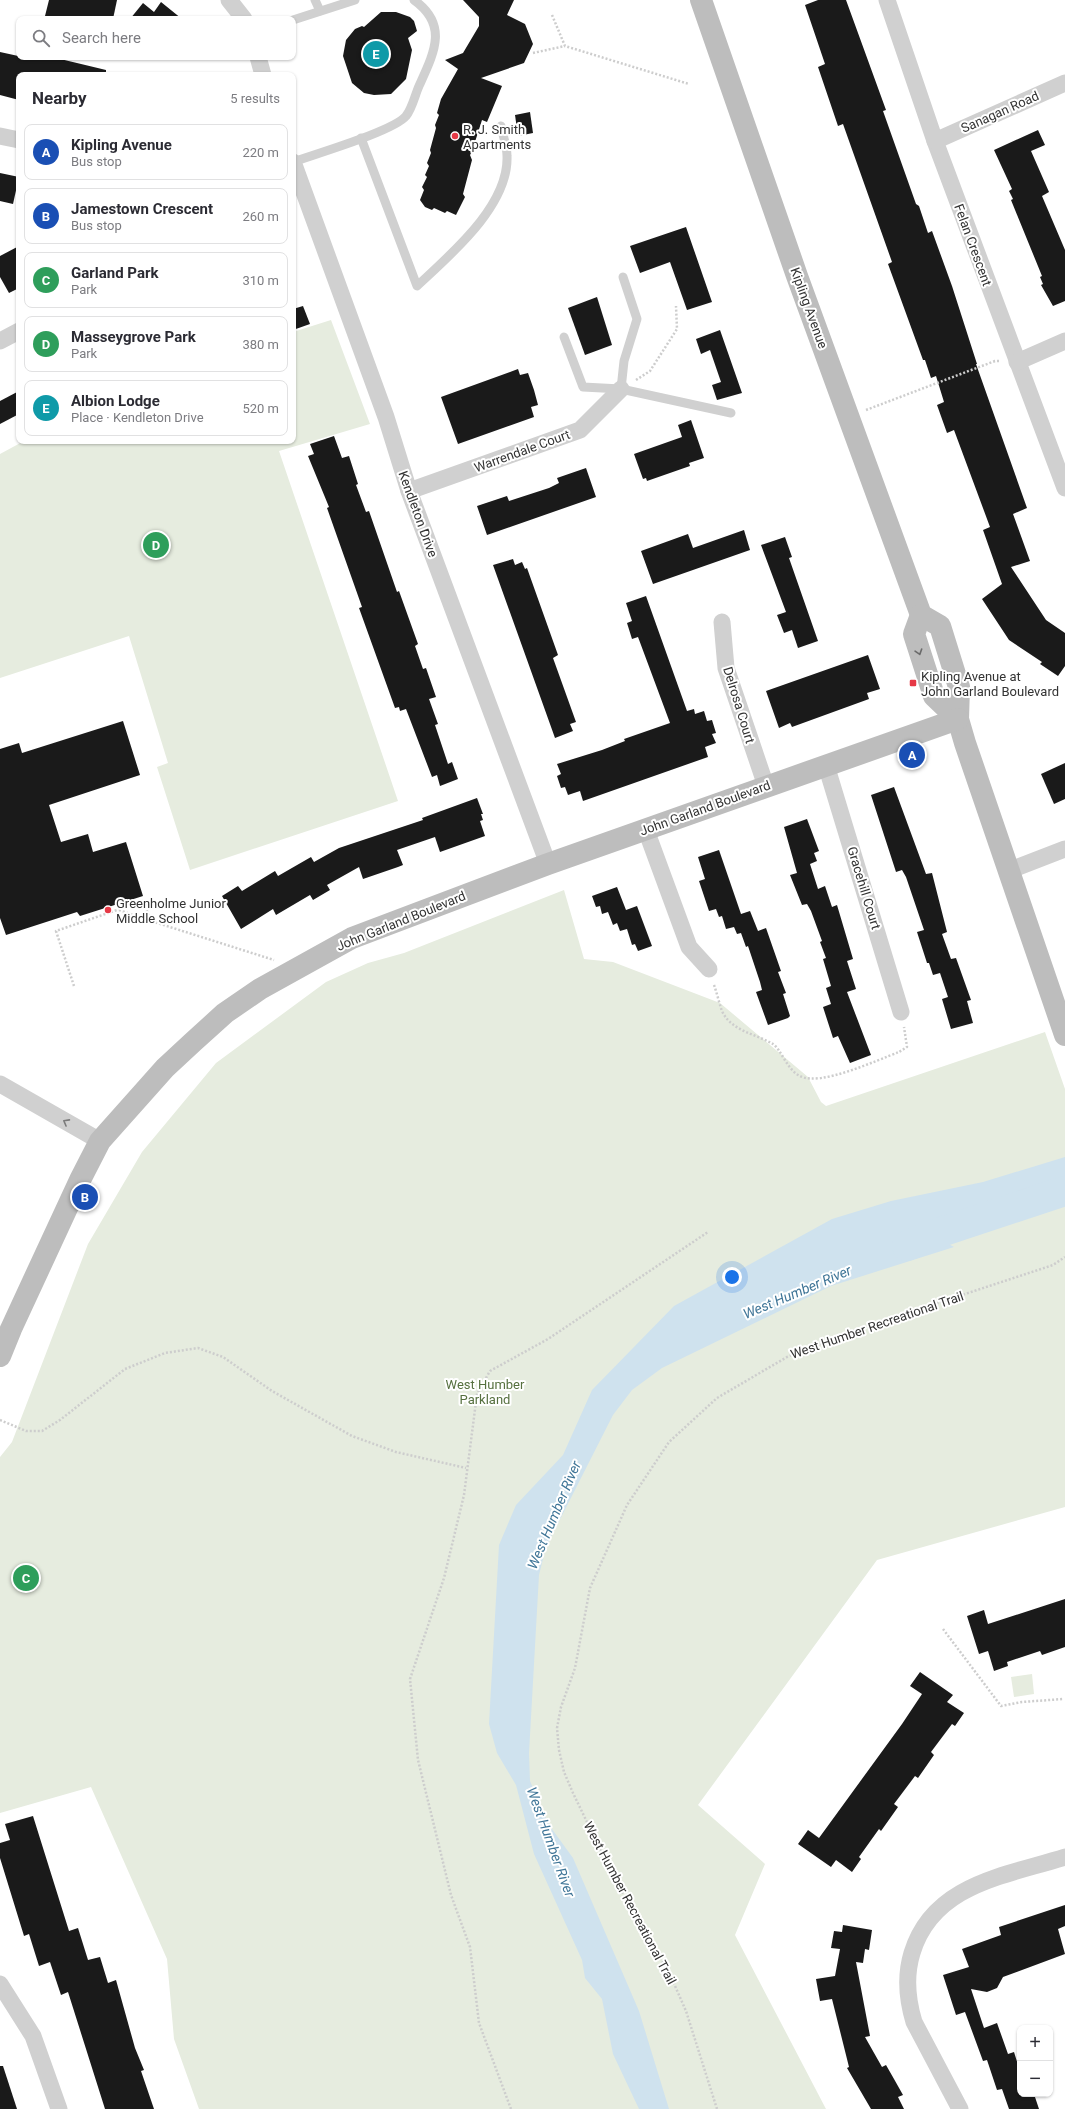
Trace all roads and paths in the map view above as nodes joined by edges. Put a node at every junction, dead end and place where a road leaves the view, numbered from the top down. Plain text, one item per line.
1 (230, 0) edge
2 (315, 0) edge
3 (355, 0) edge
4 (414, 0) edge
5 (701, 0) edge
6 (887, 0) edge
7 (320, 11) junction
8 (552, 15) dead end
9 (242, 16) edge
10 (296, 19) edge
11 (565, 46) junction
12 (533, 53) dead end
13 (259, 60) edge
14 (263, 72) edge
15 (1065, 83) edge
16 (689, 84) dead end
17 (501, 126) dead end
18 (0, 136) edge
19 (361, 138) junction
20 (16, 139) edge
21 (935, 141) junction
22 (296, 161) edge
23 (296, 170) edge
24 (623, 278) dead end
25 (676, 306) dead end
26 (16, 333) edge
27 (564, 336) dead end
28 (0, 341) edge
29 (1065, 341) edge
30 (1017, 362) junction
31 (621, 389) junction
32 (731, 413) dead end
33 (849, 416) junction
34 (1065, 488) edge
35 (409, 491) junction
36 (722, 622) dead end
37 (958, 719) junction
38 (826, 765) junction
39 (766, 786) junction
40 (646, 830) junction
41 (1065, 849) edge
42 (548, 864) junction
43 (1008, 872) junction
44 (118, 910) junction
45 (151, 921) junction
46 (298, 967) junction
47 (709, 969) joint
48 (74, 986) dead end
49 (901, 1012) joint
50 (1065, 1035) edge
51 (0, 1084) edge
52 (100, 1141) junction
53 (708, 1232) dead end
54 (1065, 1257) edge
55 (0, 1356) edge
56 (0, 1420) edge
57 (466, 1468) junction
58 (943, 1629) dead end
59 (1063, 1699) dead end
60 (1065, 1857) edge
61 (0, 1984) edge
62 (60, 2109) edge
63 (511, 2109) edge
64 (717, 2109) edge
65 (960, 2109) edge

1 - 9 street
2 - 7 lane
3 - 7 lane
4 - 19 lane
5 - 33 street, Kipling Avenue
6 - 21 street, Felan Crescent
7 - 10 lane
8 - 11 path
11 - 12 path
11 - 16 path
13 - 14 street
15 - 21 street, Sanagan Road
17 - 19 lane
18 - 20 street
19 - 22 lane
21 - 30 street, Felan Crescent
23 - 35 street, Kendleton Drive
24 - 31 lane
25 - 31 path
26 - 28 street
27 - 31 lane
29 - 30 street
30 - 33 path
30 - 34 street, Felan Crescent
31 - 32 lane
31 - 35 street, Warrendale Court
33 - 37 street, Kipling Avenue
35 - 42 street, Kendleton Drive
36 - 39 street, Delrosa Court
37 - 38 street, John Garland Boulevard
37 - 43 street, Kipling Avenue
38 - 39 street, John Garland Boulevard
38 - 49 street, Gracehill Court
39 - 40 street, John Garland Boulevard
40 - 42 street, John Garland Boulevard
40 - 47 street
41 - 43 street
42 - 46 street, John Garland Boulevard
43 - 50 street, Kipling Avenue
44 - 45 path
44 - 45 path
44 - 48 path
45 - 46 path
46 - 52 street, John Garland Boulevard
47 - 49 path
52 -> 51 street
52 - 55 street, John Garland Boulevard
53 - 57 path
54 - 64 path, West Humber Recreational Trail
56 - 57 path
57 - 63 path
58 - 59 path
60 - 65 street
61 - 62 street

